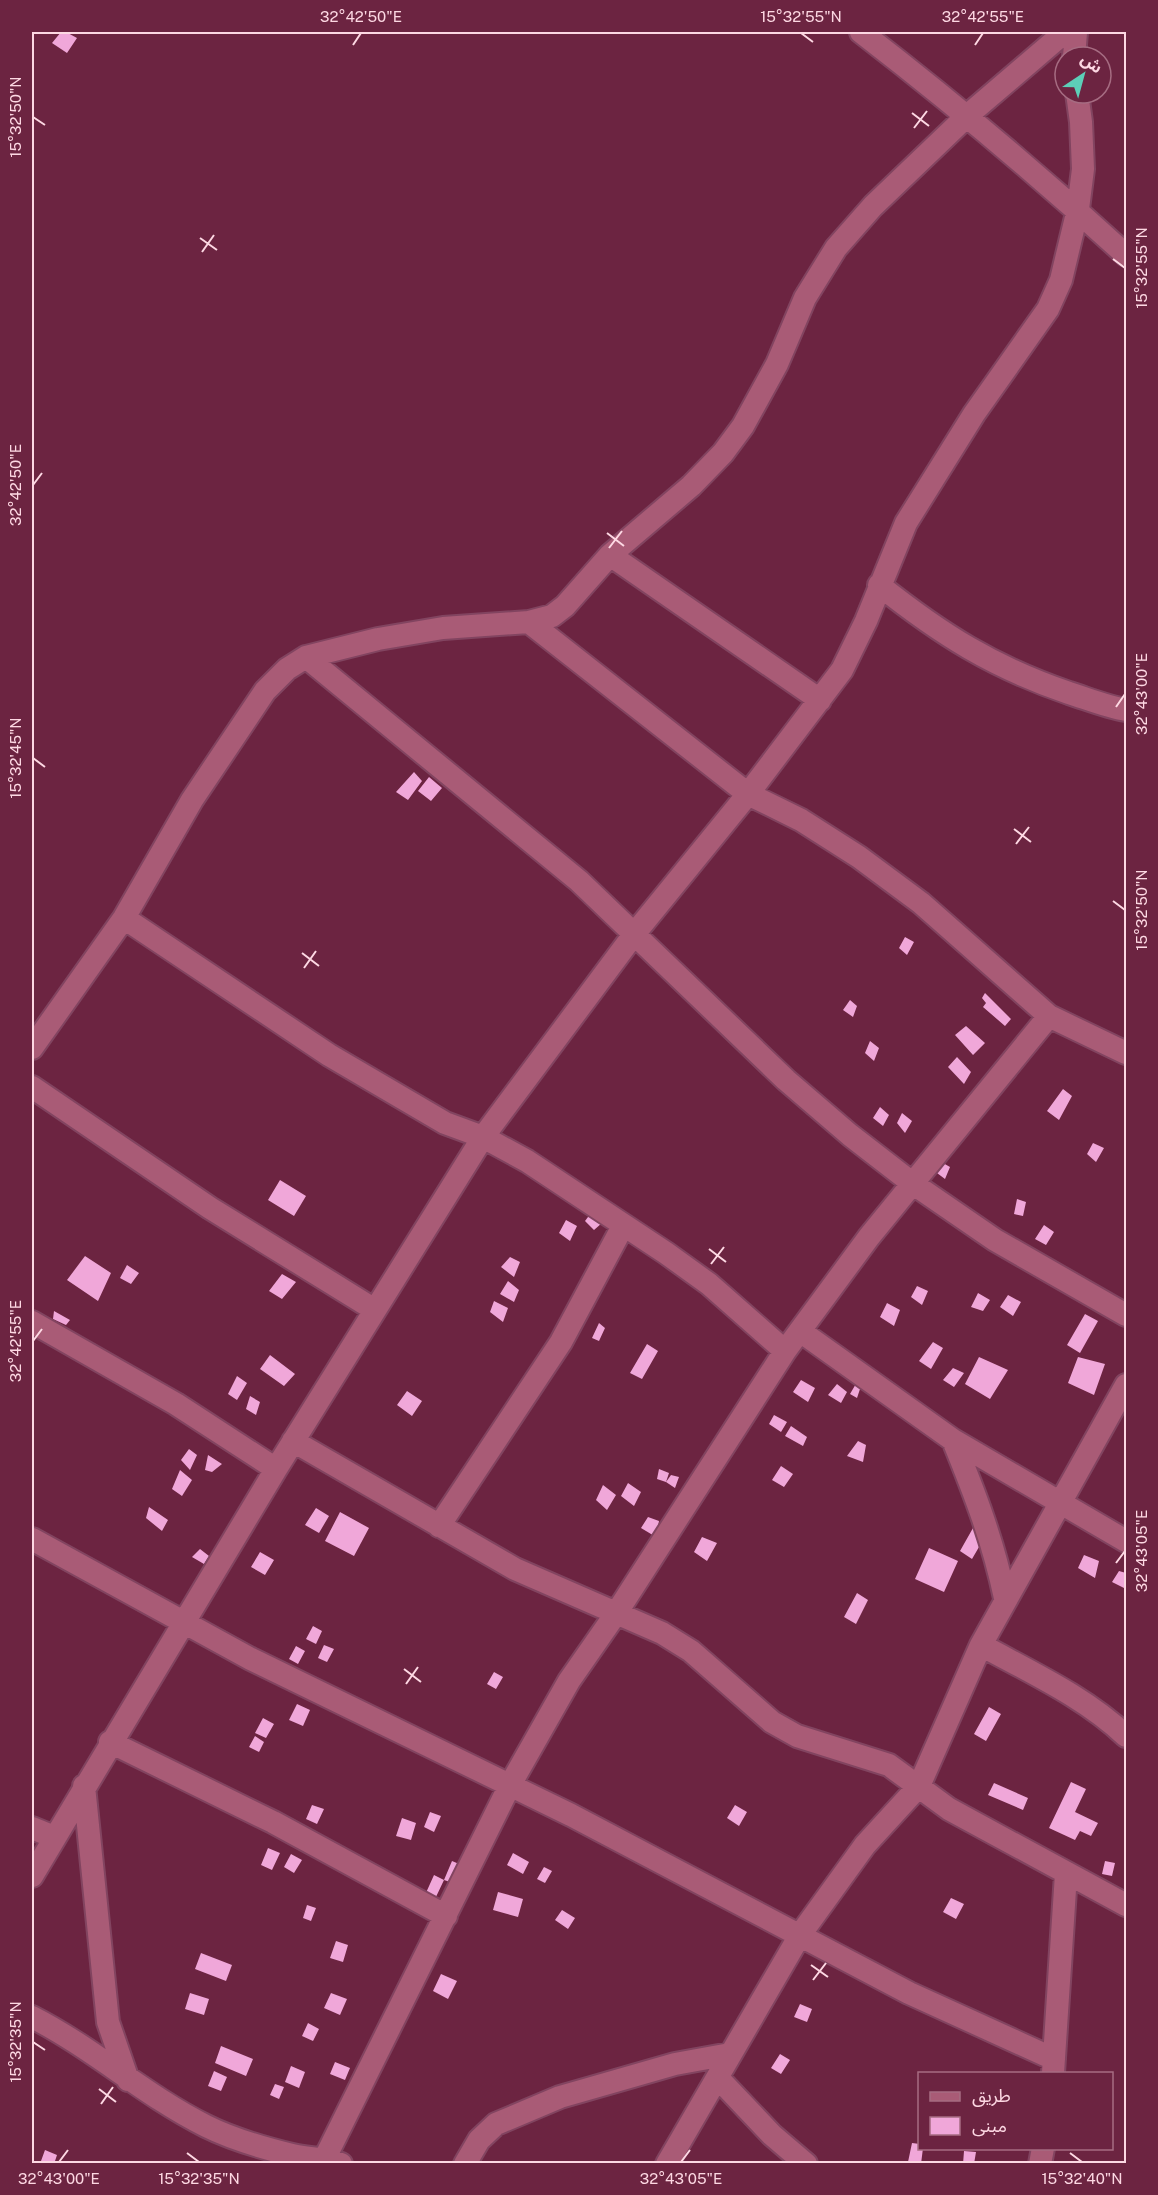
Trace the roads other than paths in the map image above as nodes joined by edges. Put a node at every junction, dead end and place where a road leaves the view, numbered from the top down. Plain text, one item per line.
1 (861, 32) edge
2 (1065, 32) edge
3 (1078, 105) edge
4 (968, 115) junction
5 (1078, 209) junction
6 (1126, 255) edge
7 (610, 555) junction
8 (879, 585) junction
9 (529, 622) junction
10 (306, 657) junction
11 (820, 699) junction
12 (1126, 710) edge
13 (748, 794) junction
14 (124, 918) junction
15 (635, 933) junction
16 (1049, 1016) junction
17 (32, 1048) edge
18 (1125, 1050) edge
19 (32, 1087) edge
20 (483, 1137) junction
21 (912, 1183) junction
22 (623, 1226) junction
23 (375, 1310) junction
24 (1126, 1315) edge
25 (32, 1322) edge
26 (800, 1331) junction
27 (785, 1351) junction
28 (1126, 1385) edge
29 (953, 1440) junction
30 (293, 1441) junction
31 (276, 1469) junction
32 (1060, 1502) junction
33 (438, 1526) junction
34 (32, 1539) edge
35 (1126, 1541) edge
36 (1005, 1598) junction
37 (617, 1612) junction
38 (183, 1623) junction
39 (981, 1645) junction
40 (1126, 1736) edge
41 (110, 1742) junction
42 (510, 1785) junction
43 (84, 1786) junction
44 (919, 1786) junction
45 (32, 1828) edge
46 (54, 1837) junction
47 (1066, 1874) junction
48 (32, 1876) edge
49 (1126, 1905) edge
50 (446, 1916) junction
51 (800, 1935) junction
52 (32, 2017) edge
53 (730, 2054) junction
54 (1053, 2066) edge
55 (718, 2078) junction
56 (128, 2080) junction
57 (329, 2162) edge
58 (465, 2163) edge
59 (667, 2163) edge
60 (806, 2163) edge

1 - 4 street
2 - 4 street
3 - 5 street
4 - 5 street
4 - 7 street
5 - 6 street
5 - 8 street
7 - 9 street
7 - 11 street
8 - 11 street
8 - 12 street
9 - 10 street
9 - 13 street
10 - 14 street
10 - 15 street
11 - 13 street
13 - 15 street
13 - 16 street
14 - 17 street
14 - 20 street
15 - 20 street
15 - 21 street
16 - 18 street
16 - 21 street
19 - 23 street
20 - 22 street
20 - 23 street
21 - 24 street
21 - 26 street
22 - 27 street
22 - 33 street
23 - 30 street
25 - 31 street
26 - 27 street
26 - 29 street
27 - 37 street
28 - 32 street
29 - 32 street
29 - 36 street
30 - 31 street
30 - 33 street
31 - 38 street
32 - 35 street
32 - 36 street
33 - 37 street
34 - 38 street
36 - 39 street
37 - 42 street
37 - 44 street
38 - 41 street
38 - 42 street
39 - 40 street
39 - 44 street
41 - 43 street
41 - 50 street
42 - 50 street
42 - 51 street
43 - 46 street
43 - 56 street
44 - 47 street
44 - 51 street
45 - 46 street
46 - 48 street
47 - 49 street
47 - 54 street
50 - 57 street
51 - 53 street
51 - 54 street
52 - 56 street
53 - 55 street
53 - 58 street
55 - 59 street
55 - 60 street
56 - 57 street

